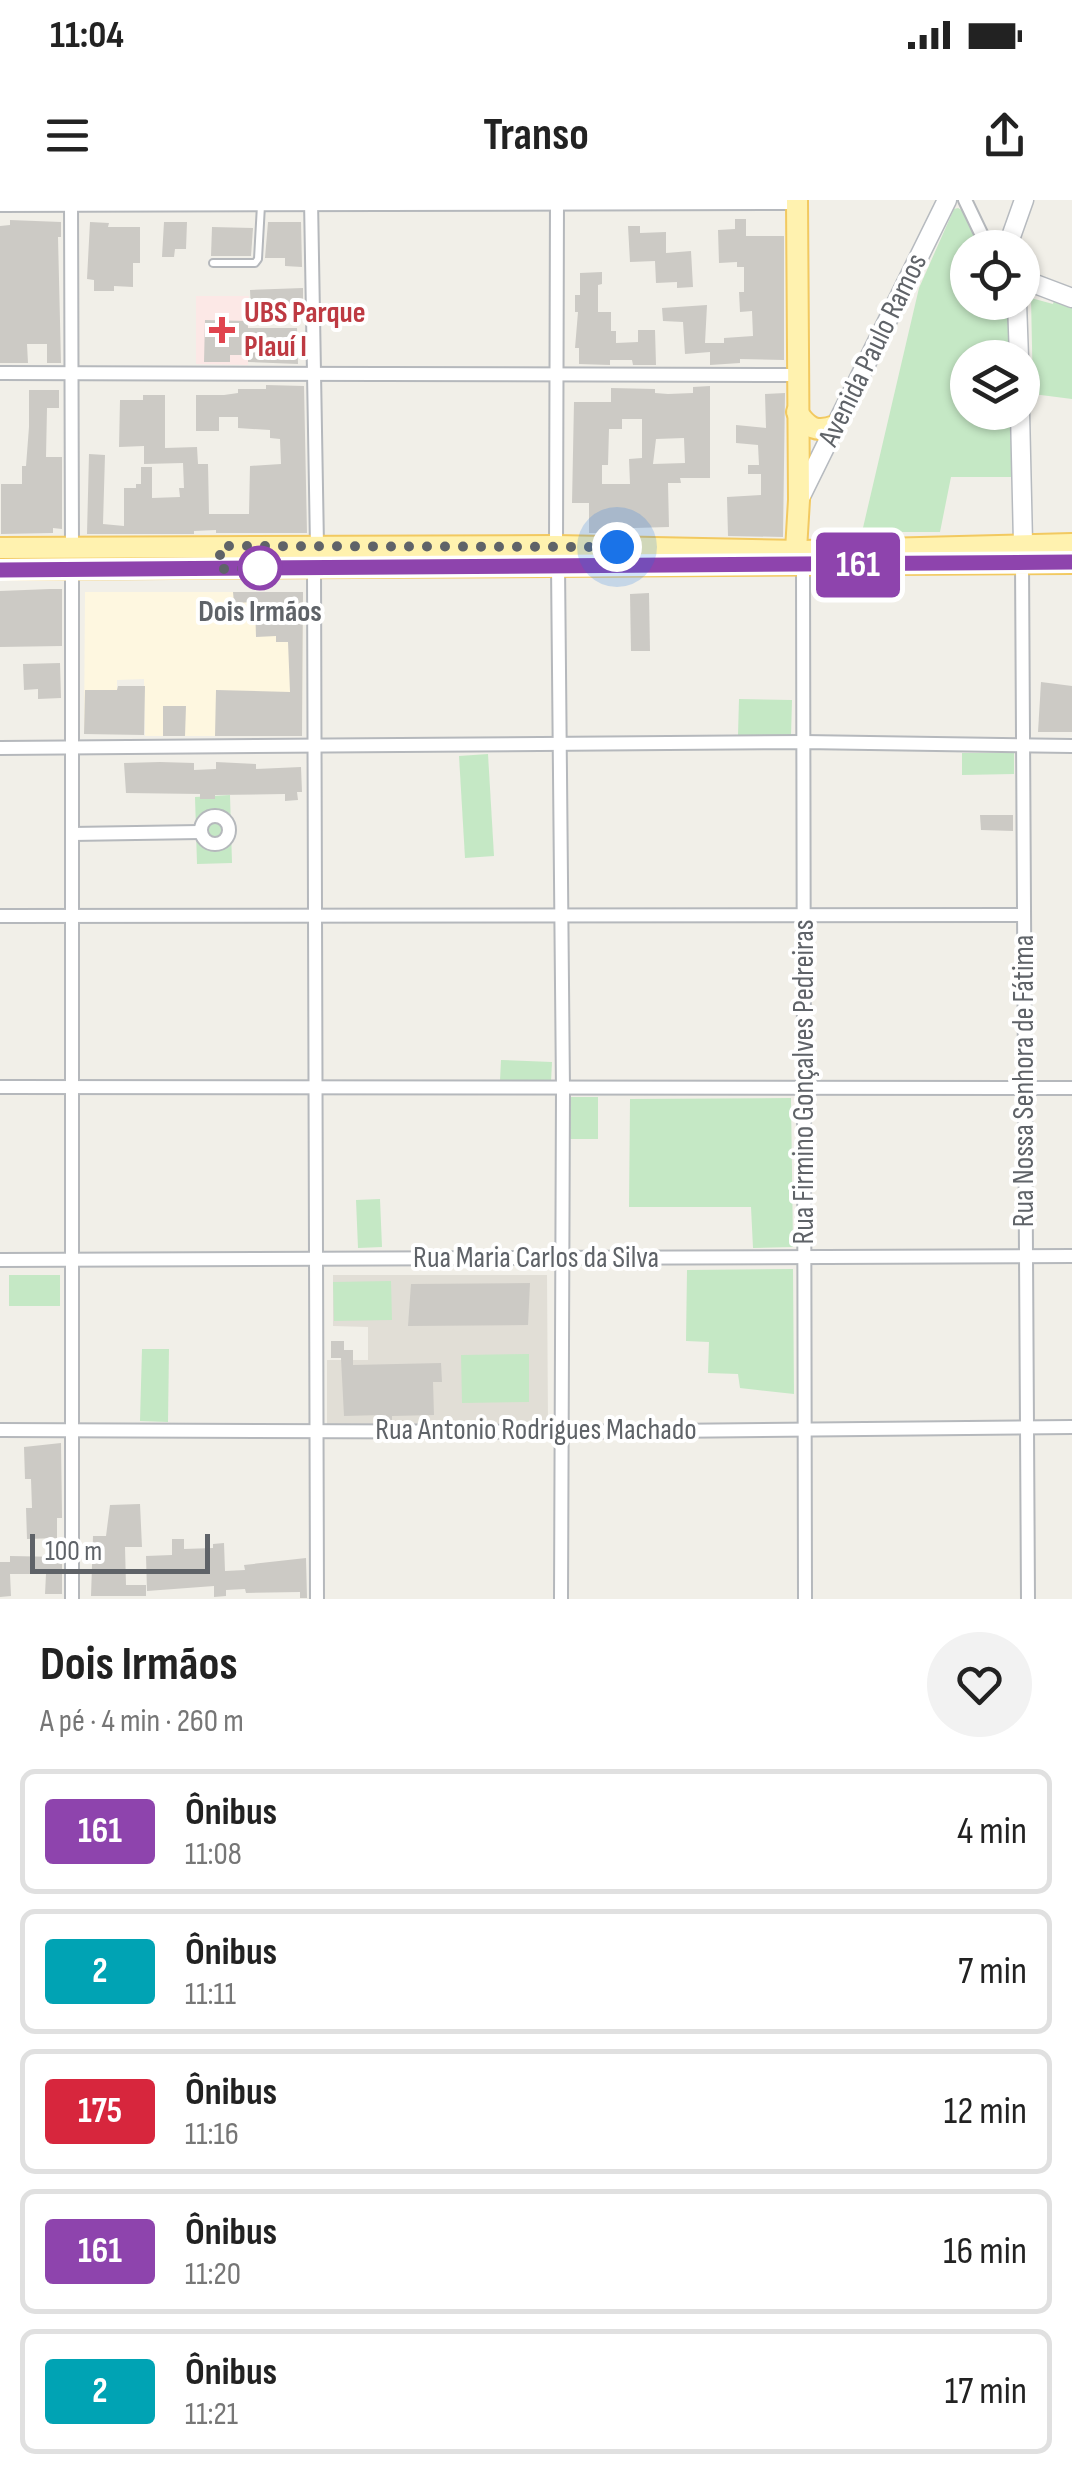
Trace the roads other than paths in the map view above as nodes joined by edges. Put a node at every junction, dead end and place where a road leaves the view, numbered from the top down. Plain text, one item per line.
1 (947, 200) edge
2 (965, 200) edge
3 (1024, 200) edge
4 (71, 202) edge
5 (311, 202) edge
6 (557, 202) edge
7 (796, 202) edge
8 (260, 204) junction
9 (0, 205) edge
10 (1014, 224) junction
11 (979, 230) edge
12 (1008, 230) edge
13 (1012, 230) edge
14 (213, 263) dead end
15 (1040, 286) edge
16 (1072, 298) edge
17 (557, 372) junction
18 (0, 373) edge
19 (72, 374) junction
20 (314, 374) junction
21 (796, 375) junction
22 (796, 412) junction
23 (835, 426) junction
24 (1020, 430) edge
25 (799, 500) junction
26 (1072, 544) edge
27 (220, 546) junction
28 (0, 548) edge
29 (72, 548) junction
30 (1022, 553) junction
31 (316, 556) junction
32 (557, 556) junction
33 (799, 558) junction
34 (1072, 562) edge
35 (72, 569) junction
36 (220, 569) junction
37 (0, 570) edge
38 (804, 742) junction
39 (558, 745) junction
40 (1022, 745) junction
41 (315, 746) junction
42 (1072, 746) edge
43 (0, 748) edge
44 (72, 748) junction
45 (200, 832) dead end
46 (72, 834) junction
47 (1023, 915) junction
48 (0, 916) edge
49 (72, 916) junction
50 (316, 916) junction
51 (562, 916) junction
52 (804, 916) junction
53 (73, 1086) junction
54 (0, 1087) edge
55 (317, 1087) junction
56 (803, 1088) junction
57 (1025, 1088) junction
58 (1072, 1088) edge
59 (563, 1090) junction
60 (1026, 1255) junction
61 (318, 1256) junction
62 (1072, 1256) edge
63 (560, 1258) junction
64 (804, 1259) junction
65 (0, 1260) edge
66 (72, 1260) junction
67 (1028, 1426) junction
68 (805, 1427) junction
69 (1072, 1427) edge
70 (0, 1430) edge
71 (72, 1431) junction
72 (317, 1431) junction
73 (560, 1432) junction
74 (72, 1599) edge
75 (317, 1599) edge
76 (560, 1599) edge
77 (804, 1599) edge
78 (1028, 1599) edge

1 - 23 street, Avenida Paulo Ramos
2 - 11 street
3 - 10 street
4 - 8 street
4 - 9 street
4 - 19 street
5 - 6 street
5 - 8 street
5 - 20 street
6 - 7 street
6 - 17 street
7 - 21 main road, Rua Firmino Gonçalves Pedreiras
8 - 14 lane
10 - 12 street
10 - 13 street
15 - 16 street
17 - 20 street
17 - 21 street
17 - 32 street
18 - 19 street
19 - 20 street
19 - 29 street
20 - 31 street
21 - 22 main road, Rua Firmino Gonçalves Pedreiras
22 - 23 main road
22 - 25 main road, Rua Firmino Gonçalves Pedreiras
23 - 25 street, Avenida Paulo Ramos
24 - 30 street, Rua Nossa Senhora de Fátima
25 - 33 main road, Rua Firmino Gonçalves Pedreiras
26 - 30 main road
27 - 29 main road
27 - 31 main road
27 - 36 main road
28 - 29 main road
30 - 33 main road
30 - 34 main road
30 - 40 street, Rua Nossa Senhora de Fátima
31 - 32 main road
31 - 36 main road
31 - 41 street
32 - 33 main road
32 - 39 street
33 - 38 street, Rua Firmino Gonçalves Pedreiras
35 - 36 main road
35 - 37 main road
35 - 44 street
38 - 39 street
38 - 40 street
38 - 52 street, Rua Firmino Gonçalves Pedreiras
39 - 41 street
39 - 51 street
40 - 42 street
40 - 47 street, Rua Nossa Senhora de Fátima
41 - 44 street
41 - 50 street
43 - 44 street
44 - 46 street
45 - 46 street
46 - 49 street
47 - 52 street
47 - 57 street, Rua Nossa Senhora de Fátima
48 - 49 street
49 - 50 street
49 - 53 street
50 - 51 street
50 - 55 street
51 - 52 street
51 - 59 street
52 - 56 street, Rua Firmino Gonçalves Pedreiras
53 - 54 street
53 - 55 street
53 - 66 street
55 - 59 street
55 - 61 street
56 - 57 street
56 - 59 street
56 - 64 street, Rua Firmino Gonçalves Pedreiras
57 - 58 street
57 - 60 street, Rua Nossa Senhora de Fátima
59 - 63 street
60 - 62 street, Rua Maria Carlos da Silva
60 - 64 street, Rua Maria Carlos da Silva
60 - 67 street, Rua Nossa Senhora de Fátima
61 - 63 street, Rua Maria Carlos da Silva
61 - 66 street, Rua Maria Carlos da Silva
61 - 72 street
63 - 64 street, Rua Maria Carlos da Silva
63 - 73 street
64 - 68 street, Rua Firmino Gonçalves Pedreiras
65 - 66 street, Rua Maria Carlos da Silva
66 - 71 street
67 - 68 street, Rua Antonio Rodrigues Machado
67 - 69 street, Rua Antonio Rodrigues Machado
67 - 78 street, Rua Nossa Senhora de Fátima
68 - 73 street, Rua Antonio Rodrigues Machado
68 - 77 street, Rua Firmino Gonçalves Pedreiras
70 - 71 street, Rua Antonio Rodrigues Machado
71 - 72 street, Rua Antonio Rodrigues Machado
71 - 74 street
72 - 73 street, Rua Antonio Rodrigues Machado
72 - 75 street
73 - 76 street

